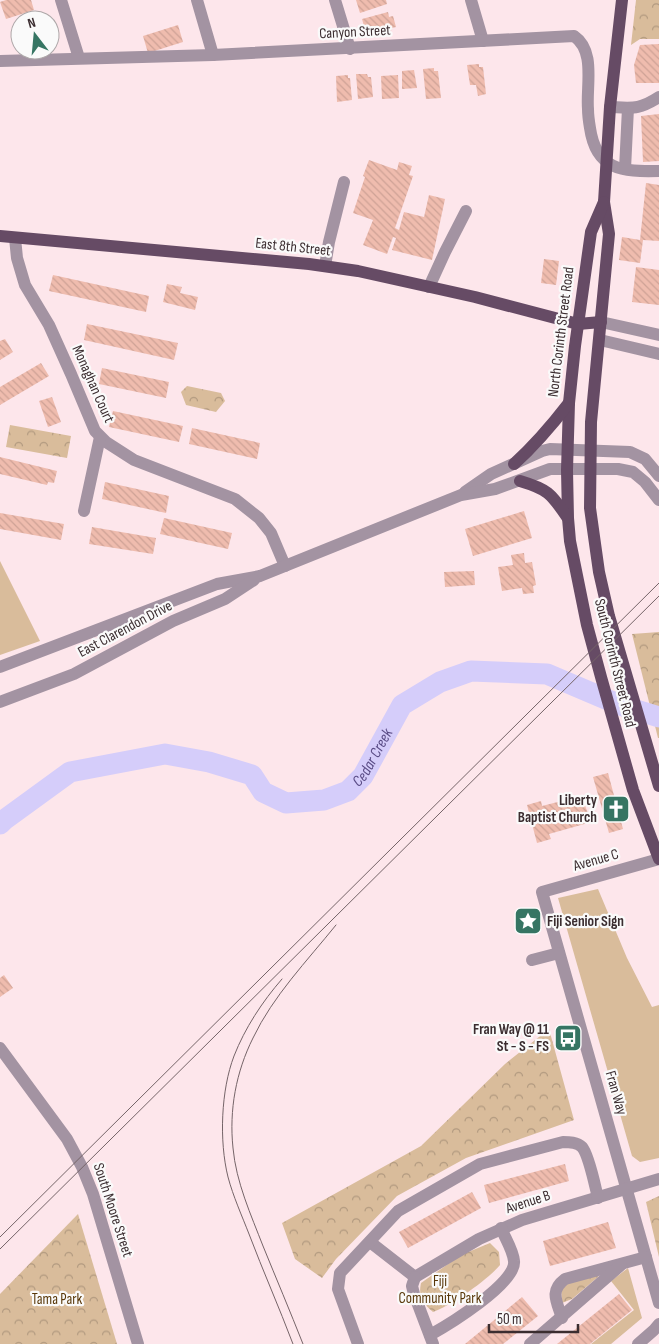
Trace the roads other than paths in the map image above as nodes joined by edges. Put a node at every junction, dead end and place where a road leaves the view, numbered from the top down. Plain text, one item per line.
1 (61, 0) edge
2 (197, 0) edge
3 (335, 0) edge
4 (471, 0) edge
5 (622, 0) edge
6 (483, 42) junction
7 (350, 49) junction
8 (213, 55) junction
9 (78, 58) junction
10 (0, 61) edge
11 (659, 96) edge
12 (610, 107) junction
13 (628, 108) junction
14 (607, 164) junction
15 (625, 169) junction
16 (659, 171) edge
17 (344, 182) dead end
18 (604, 202) junction
19 (466, 211) dead end
20 (0, 236) edge
21 (15, 238) junction
22 (325, 266) junction
23 (429, 287) junction
24 (601, 322) junction
25 (578, 324) junction
26 (659, 335) edge
27 (600, 340) junction
28 (659, 354) edge
29 (569, 403) junction
30 (100, 437) junction
31 (568, 450) junction
32 (590, 452) junction
33 (514, 464) junction
34 (567, 470) junction
35 (590, 470) junction
36 (659, 476) edge
37 (520, 480) junction
38 (461, 495) junction
39 (659, 500) edge
40 (84, 511) dead end
41 (568, 518) junction
42 (285, 566) junction
43 (260, 576) junction
44 (0, 667) edge
45 (0, 702) edge
46 (659, 786) edge
47 (654, 831) edge
48 (659, 859) edge
49 (542, 892) joint
50 (559, 953) junction
51 (532, 960) dead end
52 (0, 1048) edge
53 (659, 1180) edge
54 (626, 1190) junction
55 (598, 1198) junction
56 (501, 1228) junction
57 (370, 1242) junction
58 (646, 1257) junction
59 (623, 1263) junction
60 (416, 1277) junction
61 (659, 1303) edge
62 (562, 1318) junction
63 (659, 1324) edge
64 (431, 1340) edge
65 (138, 1344) edge
66 (358, 1344) edge
67 (530, 1344) edge
68 (638, 1344) edge

1 - 9 street
2 - 8 street
3 - 7 street
4 - 6 street
5 - 12 main road, North Corinth Street Road
6 - 7 street, Canyon Street
6 - 14 street, Canyon Street
7 - 8 street, Canyon Street
8 - 9 street, Canyon Street
9 - 10 street, Canyon Street
11 - 13 street
12 - 13 street
12 - 14 main road, North Corinth Street Road
13 - 15 street
14 - 15 street
14 - 18 main road, North Corinth Street Road
15 - 16 street
17 - 22 street
18 - 24 main road, North Corinth Street Road
18 - 25 main road, North Corinth Street Road
19 - 23 street
20 - 21 main road, East 8th Street
21 - 22 main road, East 8th Street
21 - 30 street, Monaghan Court
22 - 23 main road, East 8th Street
23 - 25 main road, East 8th Street
24 - 25 main road, East 8th Street
24 - 26 street, East 8th Street
24 - 27 main road, North Corinth Street Road
25 - 27 main road, East 8th Street
25 - 29 main road, North Corinth Street Road
27 - 28 street, East 8th Street
27 - 32 main road, North Corinth Street Road
29 - 31 main road, North Corinth Street Road
29 - 33 main road
30 - 40 street
30 - 42 street, Monaghan Court
31 - 32 street, East Clarendon Drive
31 - 33 street, East Clarendon Drive
31 - 34 main road, North Corinth Street Road
32 - 35 main road, North Corinth Street Road
32 - 36 street, East Clarendon Drive
33 - 38 street, East Clarendon Drive
34 - 35 street, East Clarendon Drive
34 - 37 street, East Clarendon Drive
34 - 41 main road, South Corinth Street Road
35 - 39 street, East Clarendon Drive
35 - 46 main road, South Corinth Street Road
37 - 38 street, East Clarendon Drive
37 - 41 main road
38 - 42 street, East Clarendon Drive
41 - 47 main road, South Corinth Street Road
42 - 43 street, East Clarendon Drive
43 - 44 street, East Clarendon Drive
43 - 45 street, East Clarendon Drive
47 - 48 main road, South Corinth Street Road
48 - 49 street, Avenue C
49 - 50 street, Fran Way
50 - 51 street
50 - 54 street, Fran Way
52 - 65 street, South Moore Street
53 - 54 street, Avenue B
54 - 55 street, Avenue B
54 - 58 street, Fran Way
55 - 56 street, Avenue B
55 - 57 street
56 - 60 street, Avenue B
56 - 64 street
57 - 60 street
57 - 66 street
58 - 59 street
58 - 61 street, Fran Way
59 - 62 street
59 - 62 street
60 - 64 street
62 - 67 street
63 - 68 street

